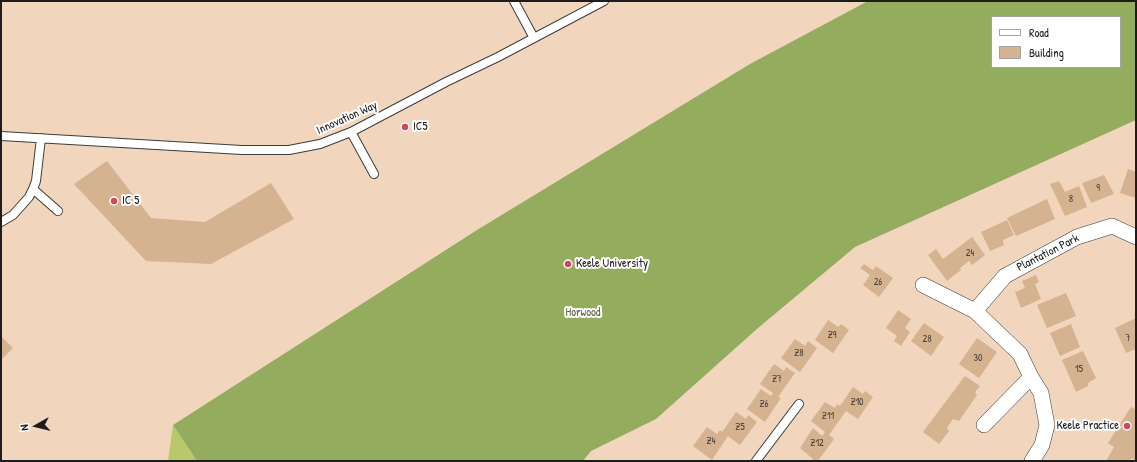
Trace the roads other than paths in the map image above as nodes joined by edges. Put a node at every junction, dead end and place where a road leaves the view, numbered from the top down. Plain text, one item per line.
1 (514, 1) edge
2 (604, 1) edge
3 (534, 38) junction
4 (351, 132) junction
5 (1, 136) edge
6 (41, 138) junction
7 (374, 174) dead end
8 (33, 190) junction
9 (58, 211) dead end
10 (1, 222) edge
11 (1136, 237) edge
12 (923, 285) dead end
13 (975, 311) junction
14 (1031, 377) junction
15 (799, 404) dead end
16 (984, 424) dead end
17 (756, 461) edge
18 (1032, 461) edge

1 - 3 lane
2 - 3 lane, Innovation Way
3 - 4 lane, Innovation Way
4 - 6 lane, Innovation Way
4 - 7 lane
5 - 6 lane, Innovation Way
6 - 8 lane
8 - 9 lane
8 - 10 lane
11 - 13 street, Plantation Park
12 - 13 street
13 - 14 street
14 - 16 street
14 - 18 street
15 - 17 lane

